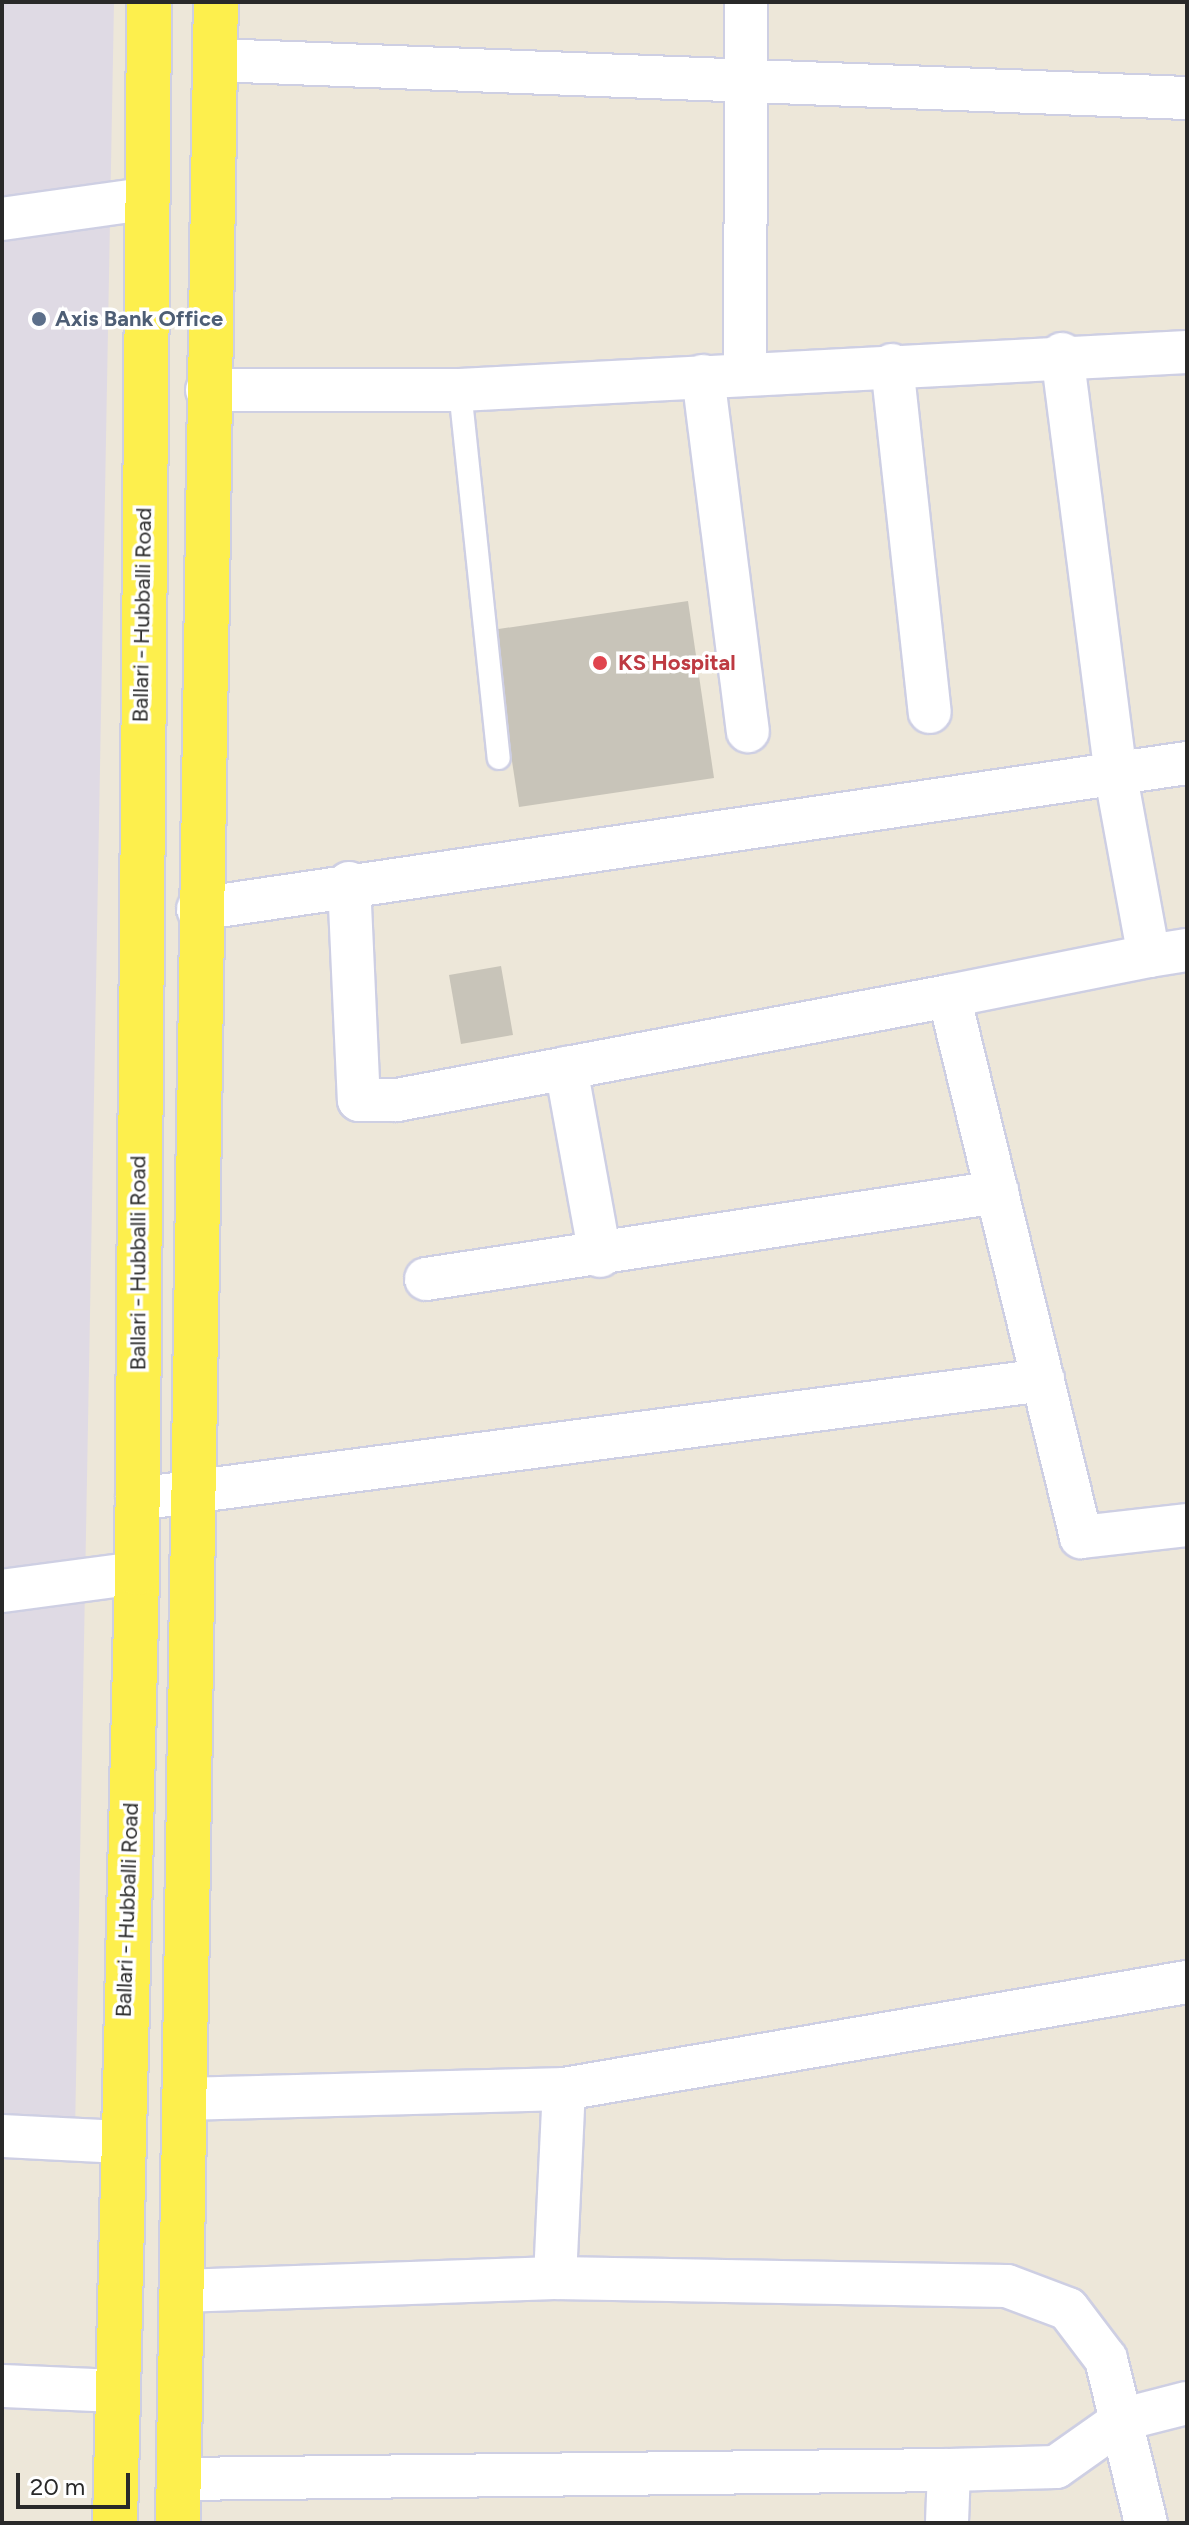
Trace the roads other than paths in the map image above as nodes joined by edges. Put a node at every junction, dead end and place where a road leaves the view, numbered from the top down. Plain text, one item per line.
1 (149, 2) edge
2 (216, 2) edge
3 (746, 2) edge
4 (215, 60) junction
5 (743, 77) junction
6 (1187, 98) edge
7 (145, 199) junction
8 (2, 219) edge
9 (1187, 352) edge
10 (1062, 354) junction
11 (145, 360) junction
12 (892, 365) junction
13 (745, 373) junction
14 (208, 375) junction
15 (703, 376) junction
16 (460, 390) junction
17 (930, 712) dead end
18 (748, 731) dead end
19 (499, 758) dead end
20 (1187, 763) edge
21 (1116, 777) junction
22 (349, 883) junction
23 (198, 909) junction
24 (1168, 953) edge
25 (949, 996) junction
26 (566, 1068) junction
27 (997, 1192) junction
28 (600, 1256) junction
29 (426, 1279) dead end
30 (1043, 1380) junction
31 (191, 1489) junction
32 (137, 1499) junction
33 (1187, 1525) edge
34 (137, 1573) junction
35 (2, 1591) edge
36 (1187, 1982) edge
37 (184, 2036) junction
38 (123, 2038) junction
39 (564, 2089) junction
40 (184, 2099) junction
41 (2, 2136) edge
42 (120, 2142) junction
43 (555, 2278) junction
44 (181, 2291) junction
45 (2, 2386) edge
46 (118, 2391) junction
47 (1187, 2403) edge
48 (1124, 2419) junction
49 (949, 2470) junction
50 (178, 2479) junction
51 (115, 2523) edge
52 (178, 2523) edge
53 (947, 2523) edge
54 (1146, 2523) edge

1 - 7 main road, Ballari - Hubballi Road
2 - 4 main road
3 - 5 street
4 - 5 street
4 - 14 main road
5 - 6 street
5 - 13 street
7 - 8 street
7 - 11 main road, Ballari - Hubballi Road
9 - 10 street
10 - 12 street
10 - 21 street
11 - 14 main road
11 - 32 main road, Ballari - Hubballi Road
12 - 13 street
12 - 17 street
13 - 15 street
14 - 16 street
14 - 23 main road
15 - 16 street
15 - 18 street
16 - 19 lane
20 - 21 street
21 - 22 street
21 - 24 street
22 - 23 street
22 - 26 street
23 - 31 main road
24 - 25 street
25 - 26 street
25 - 27 street
26 - 28 street
27 - 28 street
27 - 30 street
28 - 29 street
30 - 31 street
30 - 33 street
31 - 32 street
31 - 37 main road
32 - 34 main road, Ballari - Hubballi Road
34 - 35 street
34 - 38 main road, Ballari - Hubballi Road
36 - 39 street
37 - 38 main road
37 - 40 main road
38 - 42 main road, Ballari - Hubballi Road
39 - 40 street
39 - 43 street
40 - 44 main road
41 - 42 street
42 - 46 main road, Ballari - Hubballi Road
43 - 44 street
43 - 48 street
44 - 50 main road
45 - 46 street
46 - 51 main road, Ballari - Hubballi Road
47 - 48 street
48 - 49 street
48 - 54 street
49 - 50 street
49 - 53 street
50 - 52 main road

